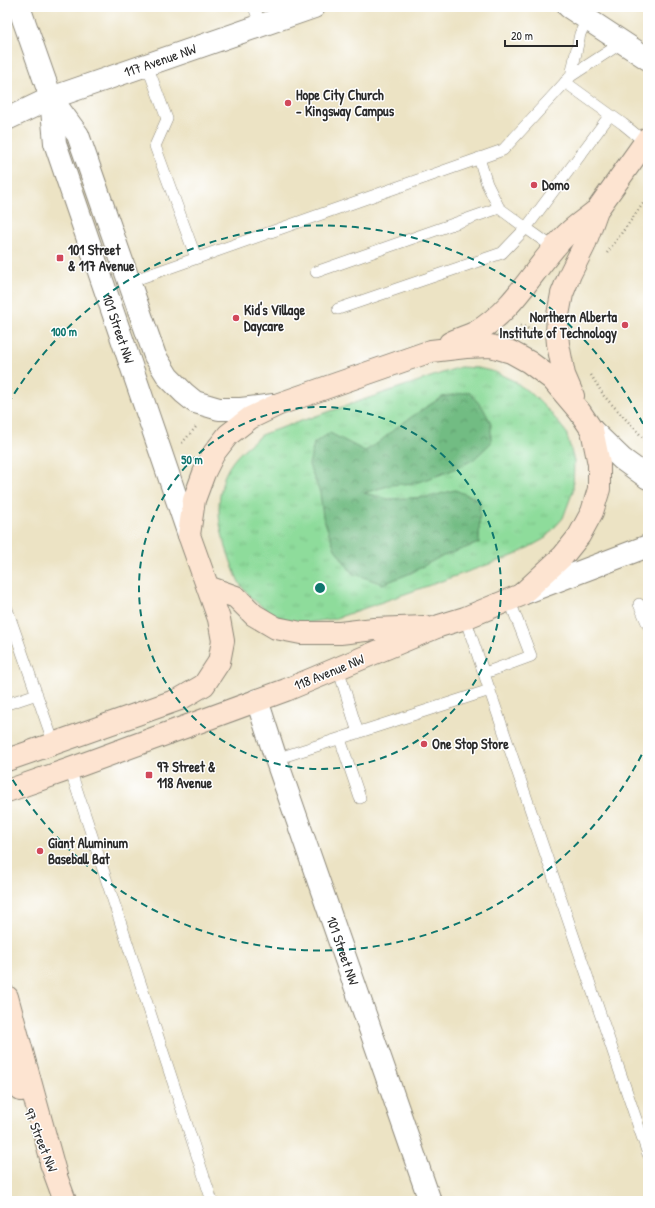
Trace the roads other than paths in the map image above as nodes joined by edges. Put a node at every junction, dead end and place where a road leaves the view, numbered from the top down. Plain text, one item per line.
1 (19, 7) edge
2 (314, 7) edge
3 (578, 13) edge
4 (257, 17) edge
5 (623, 42) junction
6 (646, 53) edge
7 (147, 65) junction
8 (568, 79) junction
9 (51, 98) junction
10 (610, 115) junction
11 (7, 119) edge
12 (647, 140) edge
13 (479, 158) junction
14 (499, 208) junction
15 (597, 210) junction
16 (526, 228) junction
17 (554, 248) junction
18 (196, 258) junction
19 (316, 272) dead end
20 (130, 282) junction
21 (338, 309) dead end
22 (432, 351) junction
23 (279, 404) junction
24 (580, 412) junction
25 (592, 430) junction
26 (622, 459) junction
27 (648, 478) edge
28 (648, 487) edge
29 (190, 535) junction
30 (648, 546) edge
31 (208, 588) junction
32 (515, 597) junction
33 (639, 604) dead end
34 (7, 609) edge
35 (466, 618) junction
36 (439, 626) junction
37 (648, 626) edge
38 (338, 668) junction
39 (485, 673) junction
40 (490, 690) junction
41 (37, 694) junction
42 (257, 700) junction
43 (7, 704) edge
44 (358, 733) junction
45 (340, 739) junction
46 (54, 744) junction
47 (276, 759) junction
48 (7, 760) edge
49 (70, 769) junction
50 (7, 791) edge
51 (360, 798) dead end
52 (7, 806) edge
53 (7, 997) edge
54 (7, 1058) edge
55 (648, 1154) edge
56 (56, 1176) junction
57 (65, 1201) edge
58 (212, 1201) edge
59 (430, 1201) edge

1 - 9 street, 101 Street NW
2 - 4 street, 117 Avenue NW
3 - 5 street
3 - 8 lane
4 - 7 street, 117 Avenue NW
5 - 6 street
5 - 8 lane
7 - 9 street, 117 Avenue NW
7 - 18 lane
8 - 10 lane
8 - 13 lane
9 - 11 street, 117 Avenue NW
9 - 20 street, 101 Street NW
9 - 29 street, 101 Street NW
10 - 12 lane
10 - 16 lane
12 - 15 main road
13 - 14 lane
13 - 18 lane
14 - 16 lane
14 - 19 lane
15 - 17 main road
15 - 24 main road
16 - 17 lane
16 - 21 lane
17 - 22 main road
18 - 20 lane
20 - 23 street, 101 Street NW
22 - 23 main road
22 - 24 main road
23 - 29 main road
24 - 25 main road
25 - 26 street
25 - 32 main road
26 - 27 street
26 - 28 street
29 - 31 main road
30 - 32 street, 118 Avenue NW
31 - 36 main road
31 - 46 main road
32 - 35 main road, 118 Avenue NW
32 - 39 lane
33 - 37 lane
34 - 41 lane
35 - 36 main road, 118 Avenue NW
35 - 39 lane
36 - 38 main road, 118 Avenue NW
38 - 42 main road, 118 Avenue NW
38 - 44 lane
39 - 40 lane
40 - 44 lane
40 - 55 lane
41 - 43 lane
41 - 46 lane
42 - 47 street, 101 Street NW
42 - 49 main road, 118 Avenue NW
44 - 45 lane
45 - 47 lane
45 - 51 lane
46 - 48 main road
47 - 59 street, 101 Street NW
49 - 50 main road, 118 Avenue NW
49 - 52 main road
49 - 58 lane
53 - 56 main road
54 - 56 main road, 97 Street NW
56 - 57 main road, 97 Street NW

